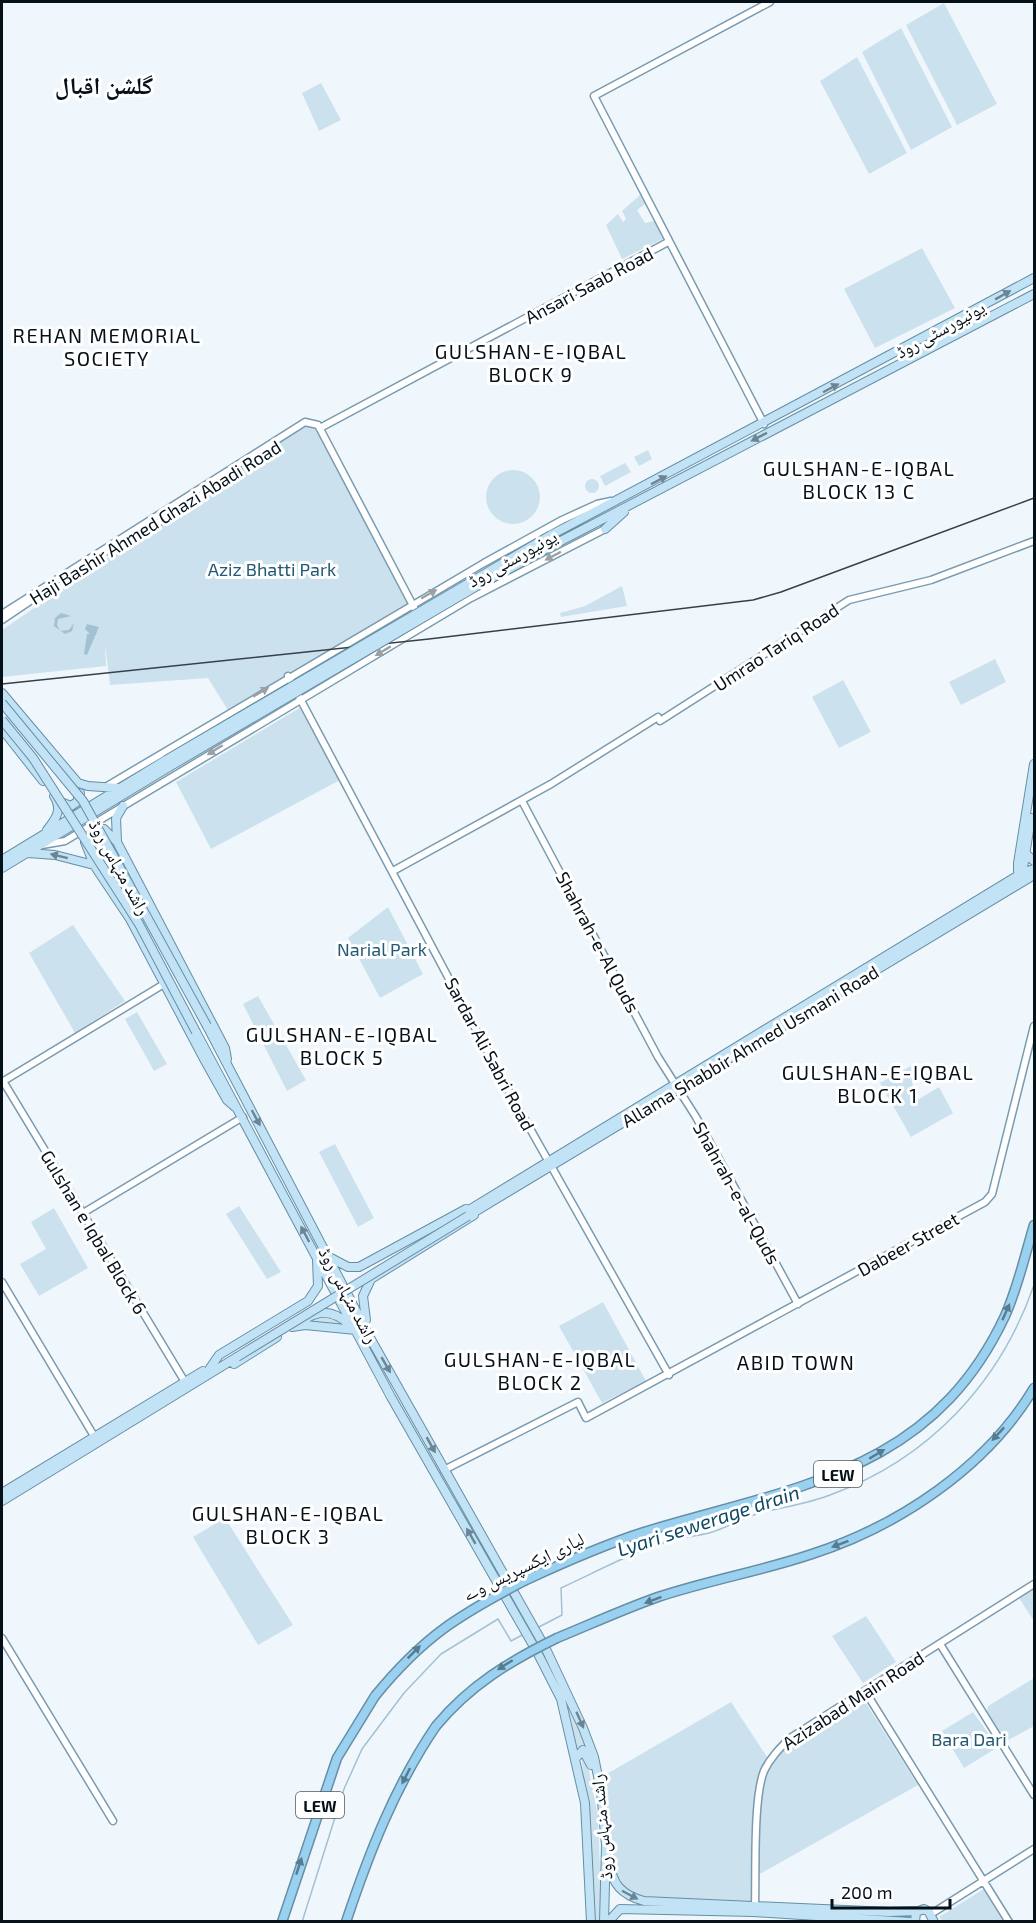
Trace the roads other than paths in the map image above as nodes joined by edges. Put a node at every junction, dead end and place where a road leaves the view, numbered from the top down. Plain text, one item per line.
1 (770, 2) edge
2 (668, 242) junction
3 (1035, 278) edge
4 (1035, 294) edge
5 (308, 422) junction
6 (764, 424) junction
7 (320, 428) junction
8 (625, 498) junction
9 (631, 504) junction
10 (605, 529) joint
11 (1035, 541) edge
12 (411, 604) junction
13 (2, 614) edge
14 (2, 620) edge
15 (424, 626) junction
16 (288, 676) junction
17 (2, 693) edge
18 (301, 699) junction
19 (2, 703) edge
20 (2, 720) edge
21 (2, 729) edge
22 (168, 763) junction
23 (1035, 764) edge
24 (78, 783) junction
25 (103, 788) junction
26 (120, 788) junction
27 (1035, 795) edge
28 (57, 801) junction
29 (522, 801) junction
30 (93, 803) junction
31 (123, 806) junction
32 (40, 838) junction
33 (117, 842) junction
34 (36, 846) junction
35 (1025, 853) junction
36 (24, 854) junction
37 (2, 860) edge
38 (1035, 861) edge
39 (94, 865) junction
40 (2, 867) edge
41 (393, 871) junction
42 (1034, 873) edge
43 (1022, 874) junction
44 (1018, 884) junction
45 (146, 897) junction
46 (123, 908) junction
47 (164, 984) junction
48 (1035, 1026) edge
49 (229, 1066) junction
50 (2, 1082) edge
51 (677, 1087) junction
52 (242, 1115) junction
53 (551, 1163) junction
54 (467, 1212) junction
55 (477, 1212) junction
56 (83, 1213) junction
57 (1035, 1225) edge
58 (317, 1256) junction
59 (329, 1257) junction
60 (2, 1282) edge
61 (798, 1304) junction
62 (292, 1327) junction
63 (356, 1330) junction
64 (368, 1332) junction
65 (235, 1355) junction
66 (220, 1367) junction
67 (210, 1368) junction
68 (669, 1375) junction
69 (185, 1382) junction
70 (1035, 1388) edge
71 (402, 1394) junction
72 (391, 1397) junction
73 (417, 1420) junction
74 (407, 1423) junction
75 (94, 1436) junction
76 (444, 1470) junction
77 (2, 1493) edge
78 (2, 1501) edge
79 (1035, 1584) edge
80 (2, 1638) edge
81 (940, 1644) junction
82 (865, 1691) junction
83 (576, 1758) junction
84 (1035, 1795) edge
85 (602, 1800) junction
86 (113, 1821) dead end
87 (606, 1845) junction
88 (1035, 1849) edge
89 (983, 1881) junction
90 (755, 1906) junction
91 (918, 1911) junction
92 (932, 1918) edge
93 (282, 1922) edge
94 (346, 1922) edge
95 (591, 1922) edge
96 (606, 1922) edge
97 (910, 1922) edge
98 (915, 1922) edge
99 (1009, 1922) edge

1 - 2 street
2 - 6 street
2 - 7 street, Ansari Saab Road
6 -> 3 main road, یونیورسٹی روڈ
4 -> 9 main road, یونیورسٹی روڈ
5 - 7 street
5 - 13 street, Haji Bashir Ahmed Ghazi Abadi Road
5 - 14 street, Haji Bashir Ahmed Ghazi Abadi Road
8 -> 6 main road, یونیورسٹی روڈ
7 - 12 street
12 -> 8 street
8 - 22 main road, یونیورسٹی روڈ, bridge
9 - 10 main road
9 - 22 main road, یونیورسٹی روڈ, bridge
10 -> 15 street
11 - 29 street, Umrao Tariq Road
12 - 15 street
12 - 16 street
15 -> 18 street
16 - 18 street, Sardar Ali Sabri Road
25 -> 16 street
17 - 24 main road
18 -> 31 street
18 - 41 street, Sardar Ali Sabri Road
19 - 49 main road, راشد منہاس روڈ, bridge
20 - 52 main road, راشد منہاس روڈ, bridge
21 - 28 main road
22 - 26 main road, یونیورسٹی روڈ
22 - 34 main road, یونیورسٹی روڈ
23 - 43 main road
24 - 25 main road
24 - 28 main road
25 - 26 main road
25 - 30 main road
26 - 30 main road, یونیورسٹی روڈ
27 - 35 main road
28 - 32 main road
29 - 41 street, Umrao Tariq Road
29 - 51 street, Shahrah-e-Al Quds
30 - 32 main road, یونیورسٹی روڈ
31 - 33 main road
31 - 34 street
32 - 37 main road, یونیورسٹی روڈ
33 - 39 main road
33 - 45 main road
34 - 36 main road, یونیورسٹی روڈ
35 - 38 main road
35 - 43 main road
39 -> 36 main road
36 - 40 main road, یونیورسٹی روڈ
39 - 46 main road
41 - 53 street, Sardar Ali Sabri Road
42 - 43 main road, Allama Shabbir Ahmed Usmani Road
42 - 44 main road, Allama Shabbir Ahmed Usmani Road
43 - 44 main road
43 - 51 main road, Allama Shabbir Ahmed Usmani Road
44 - 51 main road, Allama Shabbir Ahmed Usmani Road
45 - 46 main road
45 - 49 main road
46 - 47 main road
47 - 50 street, Gulshan e Iqbal Block 6
47 - 52 main road
48 - 61 street, Dabeer Street
49 -> 59 main road, راشد منہاس روڈ
50 - 56 street, Gulshan e Iqbal Block 6
51 - 53 main road, Allama Shabbir Ahmed Usmani Road
51 - 61 street, Shahrah-e-al-Quds
52 - 56 street
58 -> 52 main road, راشد منہاس روڈ
53 - 54 main road, Allama Shabbir Ahmed Usmani Road
53 - 55 main road, Allama Shabbir Ahmed Usmani Road
53 - 68 street, Sardar Ali Sabri Road
54 - 55 main road, Allama Shabbir Ahmed Usmani Road
54 - 59 main road
54 - 65 main road
55 - 64 main road
56 - 69 street, Gulshan e Iqbal Block 6
93 -> 57 highway, لیاری ایکسپریس وے / LEW, bridge
58 - 63 main road, راشد منہاس روڈ
58 - 67 main road
59 - 64 main road, راشد منہاس روڈ
60 - 75 street
61 - 68 street, Dabeer Street
62 - 63 main road
62 - 63 main road
62 - 66 main road
63 - 72 main road, راشد منہاس روڈ
64 -> 71 main road, راشد منہاس روڈ
65 - 66 main road
65 - 67 main road
66 - 78 main road
67 - 69 main road
68 - 76 street, Dabeer Street
69 - 75 main road
70 -> 94 highway, bridge
71 - 72 main road
71 - 73 main road, راشد منہاس روڈ
72 - 74 main road, راشد منہاس روڈ
73 - 74 main road
73 -> 76 main road, راشد منہاس روڈ
83 -> 74 main road, راشد منہاس روڈ, bridge
75 - 77 main road
76 -> 85 main road, راشد منہاس روڈ, bridge
79 - 81 street, Azizabad Main Road
80 - 86 street
81 - 82 street, Azizabad Main Road
81 - 84 street
82 - 89 street
82 - 90 street, Azizabad Main Road
83 - 85 main road
83 - 95 main road, راشد منہاس روڈ
85 - 87 main road, راشد منہاس روڈ
87 -> 90 main road
87 - 96 main road, راشد منہاس روڈ
88 - 89 street
89 - 92 street
89 - 99 street
90 - 91 main road
91 - 92 main road
91 - 98 main road
96 - 97 main road

